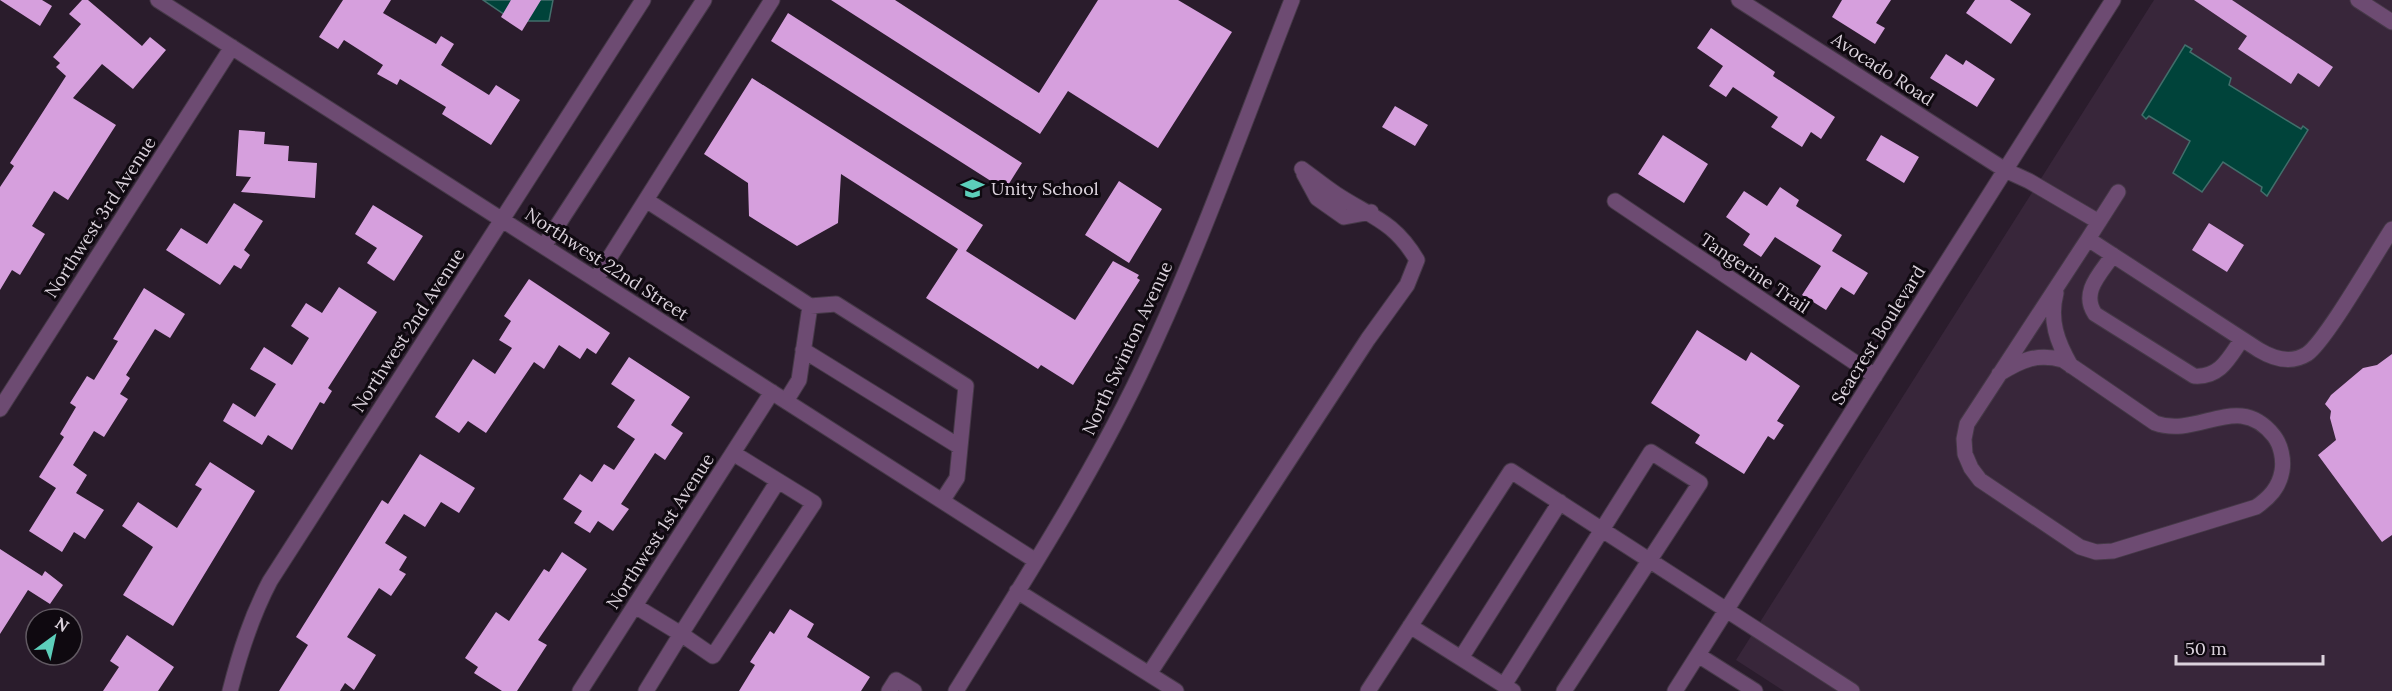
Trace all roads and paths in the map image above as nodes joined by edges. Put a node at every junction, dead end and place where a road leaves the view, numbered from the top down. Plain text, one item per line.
1 (158, 0) edge
2 (643, 0) edge
3 (704, 0) edge
4 (772, 0) edge
5 (1292, 0) edge
6 (1739, 0) edge
7 (2113, 0) edge
8 (2358, 0) edge
9 (2392, 22) edge
10 (232, 47) junction
11 (1302, 169) dead end
12 (2005, 170) junction
13 (2118, 192) dead end
14 (646, 200) junction
15 (1615, 201) dead end
16 (502, 220) junction
17 (2099, 222) junction
18 (2392, 228) edge
19 (2088, 239) junction
20 (544, 246) junction
21 (2113, 255) junction
22 (596, 279) junction
23 (2058, 284) junction
24 (810, 306) junction
25 (2242, 339) junction
26 (803, 350) junction
27 (2071, 366) junction
28 (1999, 374) junction
29 (1875, 376) junction
30 (772, 392) junction
31 (786, 401) junction
32 (0, 409) edge
33 (960, 447) junction
34 (733, 453) junction
35 (778, 481) junction
36 (942, 501) junction
37 (1560, 502) junction
38 (1604, 530) junction
39 (1649, 559) junction
40 (1036, 561) junction
41 (1017, 591) junction
42 (635, 606) junction
43 (1728, 609) junction
44 (1410, 626) junction
45 (681, 634) junction
46 (1698, 655) junction
47 (1461, 658) junction
48 (1149, 674) junction
49 (1509, 688) edge
50 (1751, 690) edge
51 (230, 691) edge
52 (580, 691) edge
53 (646, 691) edge
54 (889, 691) edge
55 (914, 691) edge
56 (956, 691) edge
57 (1176, 691) edge
58 (1368, 691) edge
59 (1564, 691) edge
60 (1675, 691) edge
61 (1852, 691) edge

1 - 10 street, Northwest 22nd Street
2 - 16 street, Northwest 2nd Avenue
3 - 20 street
4 - 14 street
5 - 40 street, North Swinton Avenue
6 - 12 street, Avocado Road
7 - 12 street, Seacrest Boulevard
8 - 9 street
10 - 16 street, Northwest 22nd Street
10 - 32 street, Northwest 3rd Avenue
11 - 48 street
12 - 17 street, Avocado Road
12 - 29 street, Seacrest Boulevard
13 - 17 street
14 - 22 street
14 - 24 street
15 - 29 street, Tangerine Trail
16 - 20 street, Northwest 22nd Street
16 - 51 street, Northwest 2nd Avenue
17 - 19 street
18 - 25 street
19 - 21 street
19 - 23 street
20 - 22 street, Northwest 22nd Street
21 - 25 street
21 - 25 street
22 - 30 street, Northwest 22nd Street
23 - 27 street
23 - 28 street
24 - 26 street
24 - 33 street
26 - 31 street
26 - 33 street
27 - 28 street
27 - 28 street
29 - 43 street, Seacrest Boulevard
30 - 31 street, Northwest 22nd Street
30 - 34 street, Northwest 1st Avenue
31 - 36 street, Northwest 22nd Street
33 - 36 street
34 - 35 street
34 - 42 street, Northwest 1st Avenue
35 - 45 street
35 - 45 street
36 - 40 street, Northwest 22nd Street
37 - 38 street
37 - 44 street
37 - 47 street
38 - 39 street
38 - 39 street
38 - 49 street
39 - 43 street
39 - 59 street
40 - 41 street, North Swinton Avenue
41 - 48 street
41 - 56 street, North Swinton Avenue
42 - 45 street
42 - 52 street, Northwest 1st Avenue
43 - 46 street, Seacrest Boulevard
43 - 61 street
44 - 47 street
44 - 58 street
45 - 53 street
46 - 50 street
46 - 60 street, Seacrest Boulevard
47 - 49 street
48 - 57 street
54 - 55 street

